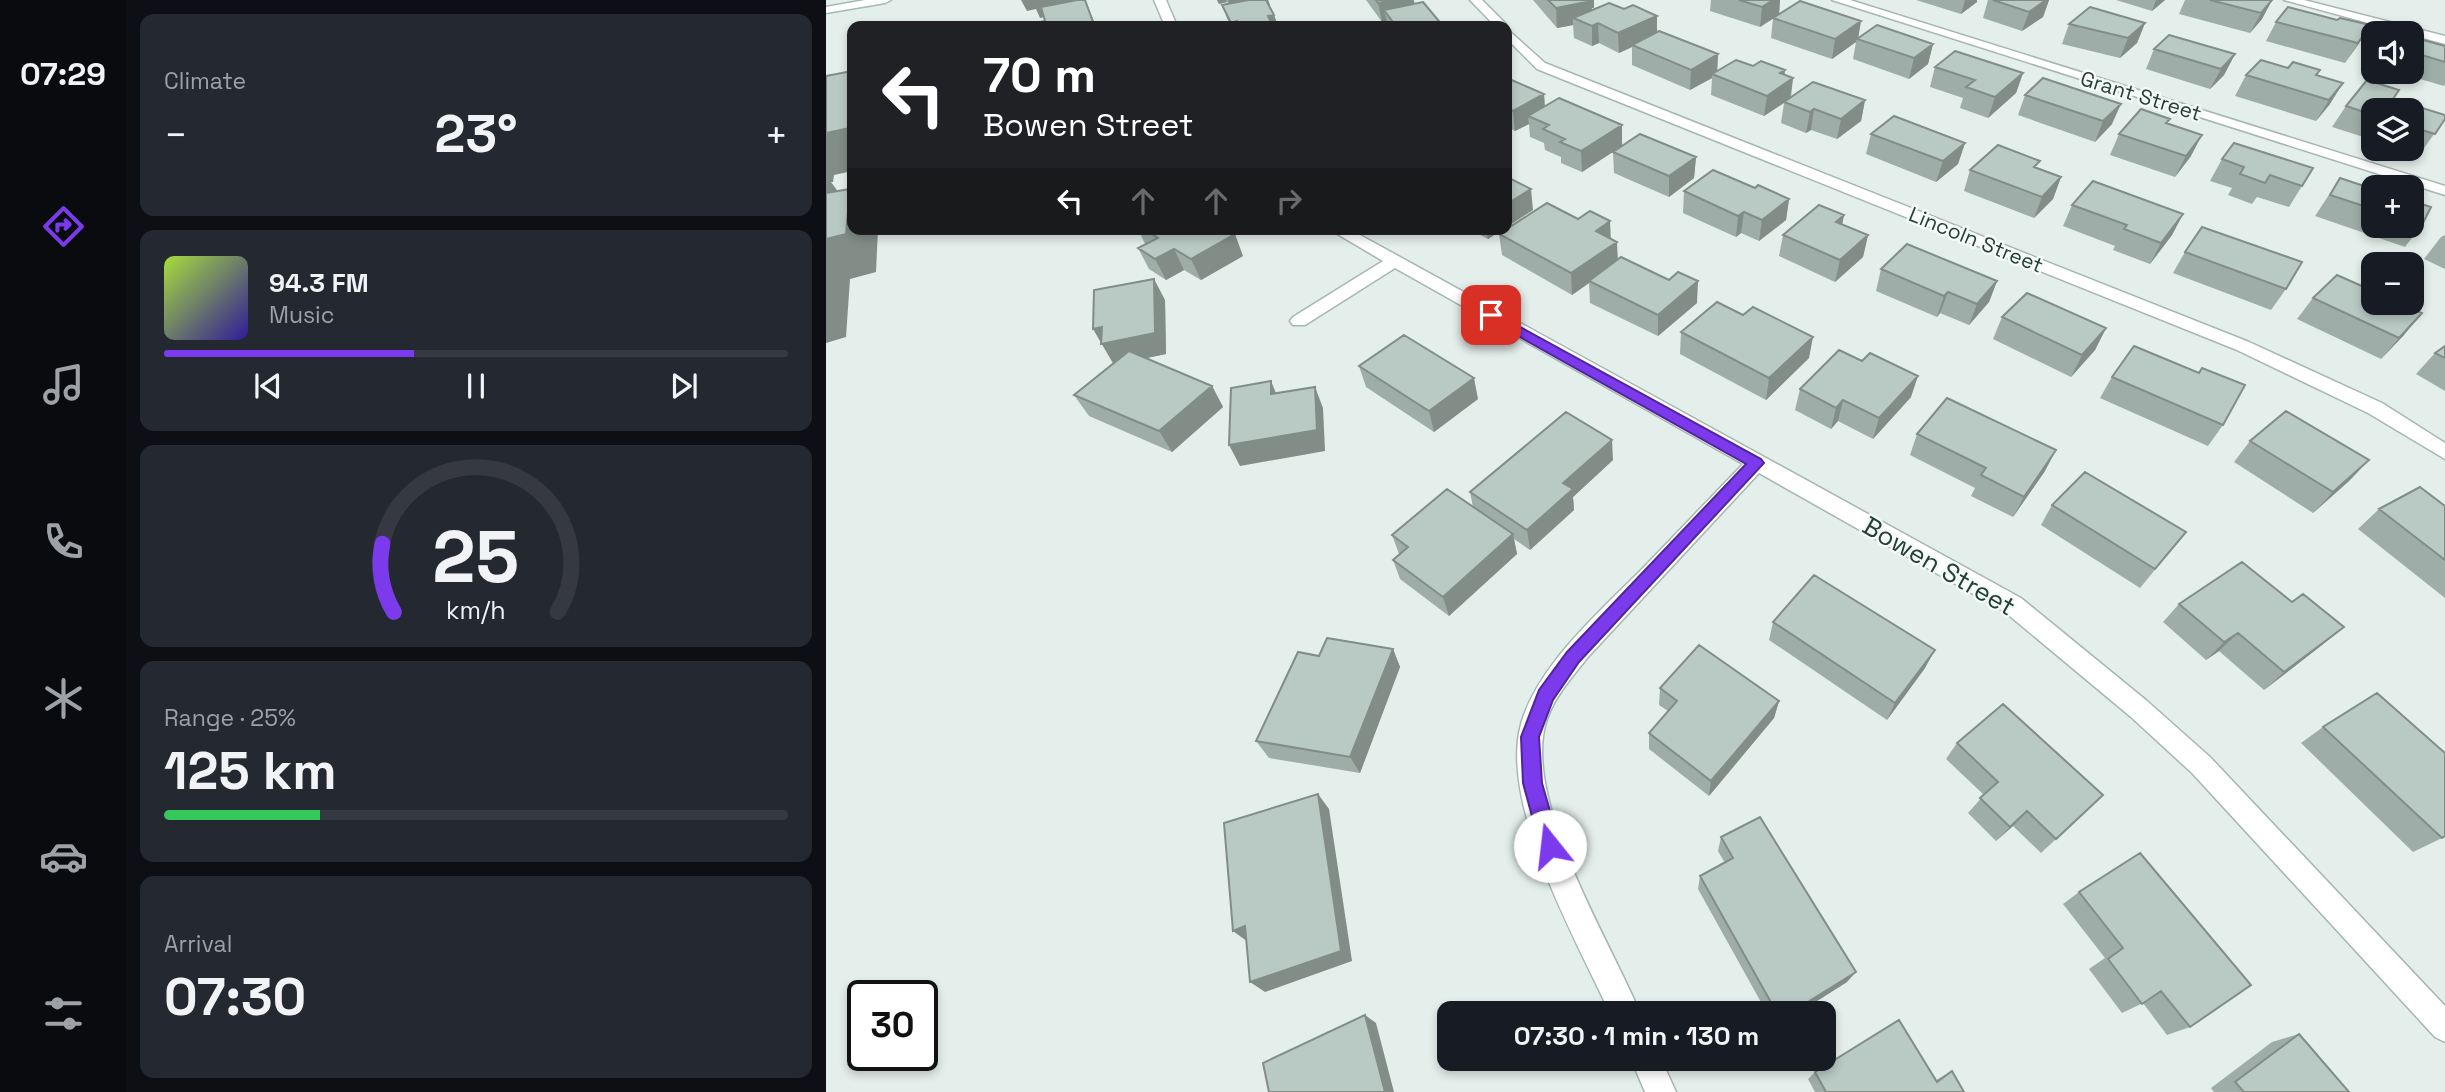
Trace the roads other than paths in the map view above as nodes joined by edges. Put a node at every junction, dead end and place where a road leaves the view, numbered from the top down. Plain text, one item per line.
1 (885, 0) edge
2 (1160, 0) edge
3 (1476, 0) edge
4 (1838, 0) edge
5 (2290, 0) edge
6 (826, 10) edge
7 (1169, 21) edge
8 (1496, 21) edge
9 (1512, 38) edge
10 (2445, 40) edge
11 (2445, 191) edge
12 (1348, 235) edge
13 (1394, 261) junction
14 (1299, 321) dead end
15 (2445, 452) edge
16 (1756, 463) junction
17 (1620, 1001) edge
18 (2445, 1027) edge
19 (1651, 1071) edge
20 (1661, 1092) edge

1 - 6 street
2 - 7 street
3 - 8 street
4 - 11 street, Grant Street
5 - 10 street
9 - 15 street, Lincoln Street
12 - 13 street, Bowen Street
13 - 14 street
13 - 16 street, Bowen Street
16 - 17 street
16 - 18 street, Bowen Street
19 - 20 street

